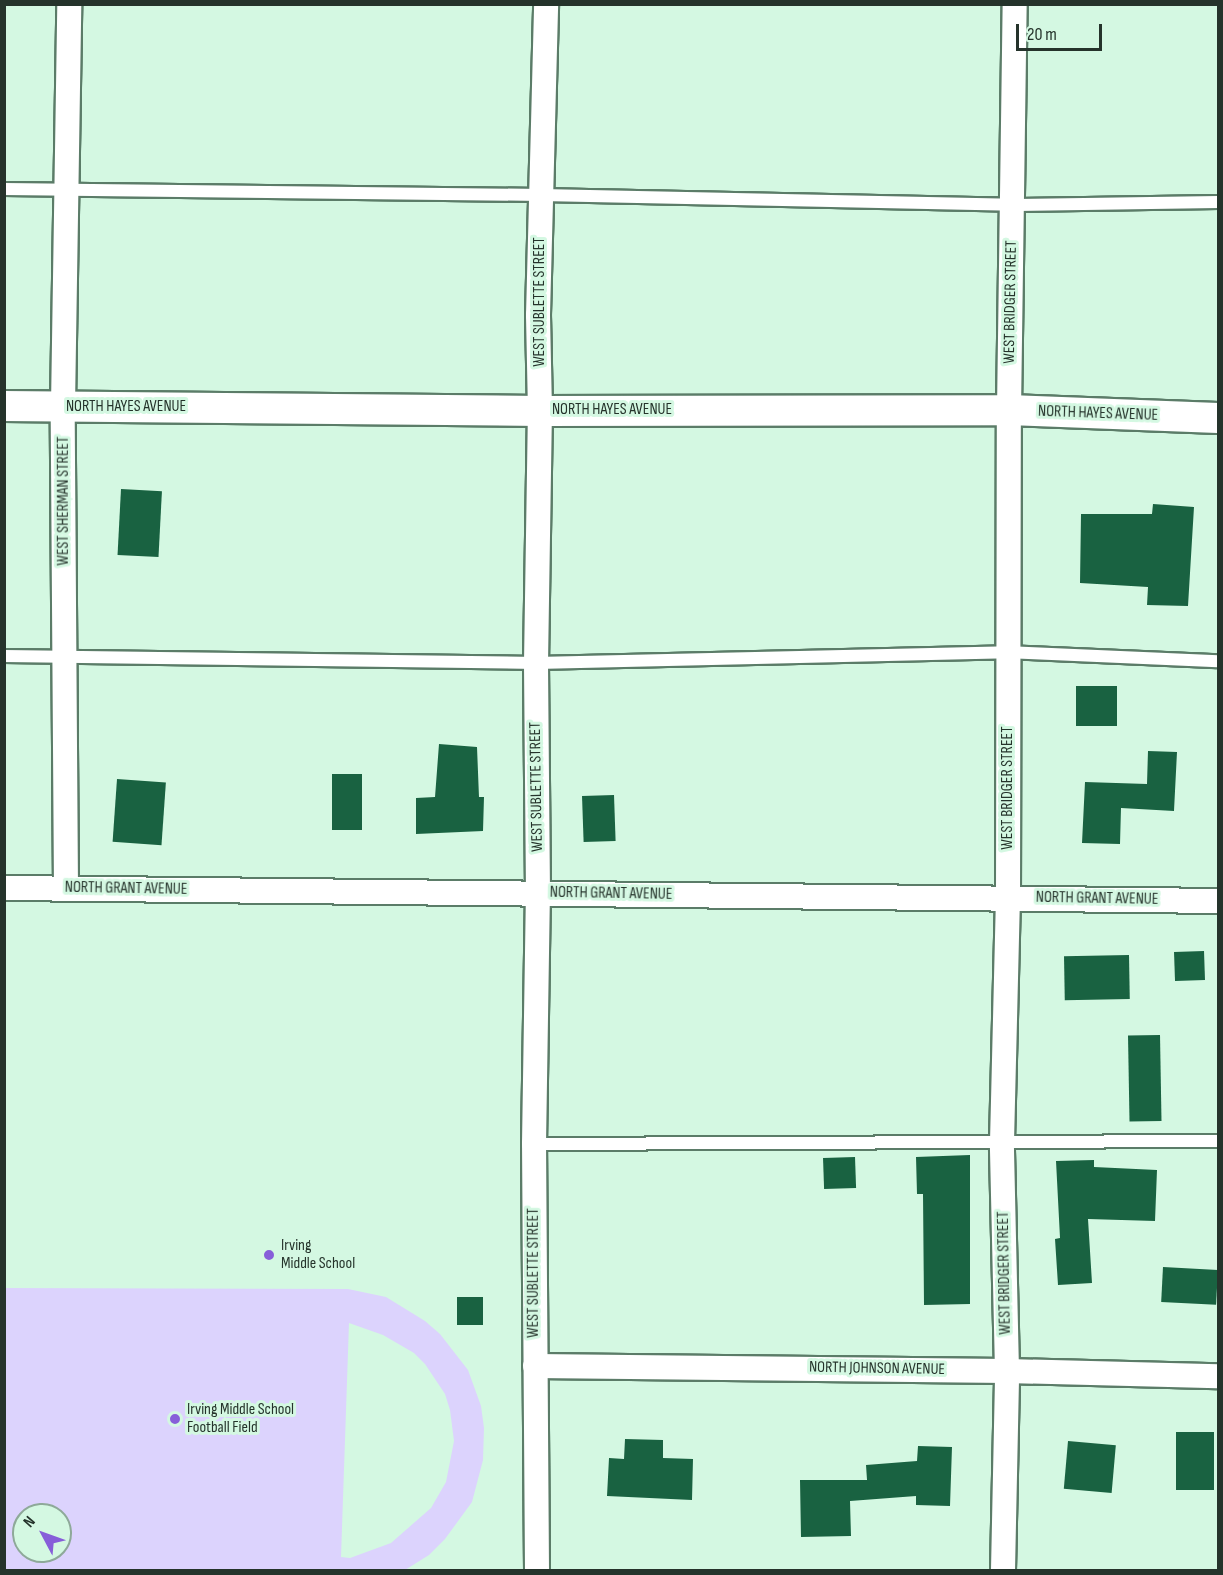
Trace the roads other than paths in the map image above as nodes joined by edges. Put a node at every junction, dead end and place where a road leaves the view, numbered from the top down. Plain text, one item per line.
1 (69, 4) edge
2 (546, 4) edge
3 (1015, 4) edge
4 (4, 189) edge
5 (66, 189) junction
6 (541, 195) junction
7 (1218, 202) edge
8 (1012, 205) junction
9 (4, 406) edge
10 (63, 406) junction
11 (1009, 410) junction
12 (540, 411) junction
13 (1218, 418) edge
14 (1008, 652) junction
15 (4, 656) edge
16 (65, 657) junction
17 (1218, 661) edge
18 (536, 663) junction
19 (4, 888) edge
20 (66, 889) junction
21 (538, 894) junction
22 (1008, 898) junction
23 (1218, 901) edge
24 (1218, 1141) edge
25 (1002, 1142) junction
26 (534, 1144) junction
27 (535, 1366) junction
28 (1007, 1371) junction
29 (1218, 1376) edge
30 (537, 1570) edge
31 (1004, 1570) edge

1 - 5 street, WEST SHERMAN STREET
2 - 6 street, WEST SUBLETTE STREET
3 - 8 street, WEST BRIDGER STREET
4 - 5 lane
5 - 6 lane
5 - 10 street, WEST SHERMAN STREET
6 - 8 lane
6 - 12 street, WEST SUBLETTE STREET
7 - 8 lane
8 - 11 street, WEST BRIDGER STREET
9 - 10 street, NORTH HAYES AVENUE
10 - 12 street, NORTH HAYES AVENUE
10 - 16 street, WEST SHERMAN STREET
11 - 12 street, NORTH HAYES AVENUE
11 - 13 street, NORTH HAYES AVENUE
11 - 14 street, WEST BRIDGER STREET
12 - 18 street, WEST SUBLETTE STREET
14 - 17 lane
14 - 18 lane
14 - 22 street, WEST BRIDGER STREET
15 - 16 lane
16 - 18 lane
16 - 20 street, WEST SHERMAN STREET
18 - 21 street, WEST SUBLETTE STREET
19 - 20 street, NORTH GRANT AVENUE
20 - 21 street, NORTH GRANT AVENUE
21 - 22 street, NORTH GRANT AVENUE
21 - 26 street, WEST SUBLETTE STREET
22 - 23 street, NORTH GRANT AVENUE
22 - 25 street, WEST BRIDGER STREET
24 - 25 lane
25 - 26 lane
25 - 28 street, WEST BRIDGER STREET
26 - 27 street, WEST SUBLETTE STREET
27 - 28 street, NORTH JOHNSON AVENUE
27 - 30 street, WEST SUBLETTE STREET
28 - 29 street, NORTH JOHNSON AVENUE
28 - 31 street, WEST BRIDGER STREET

